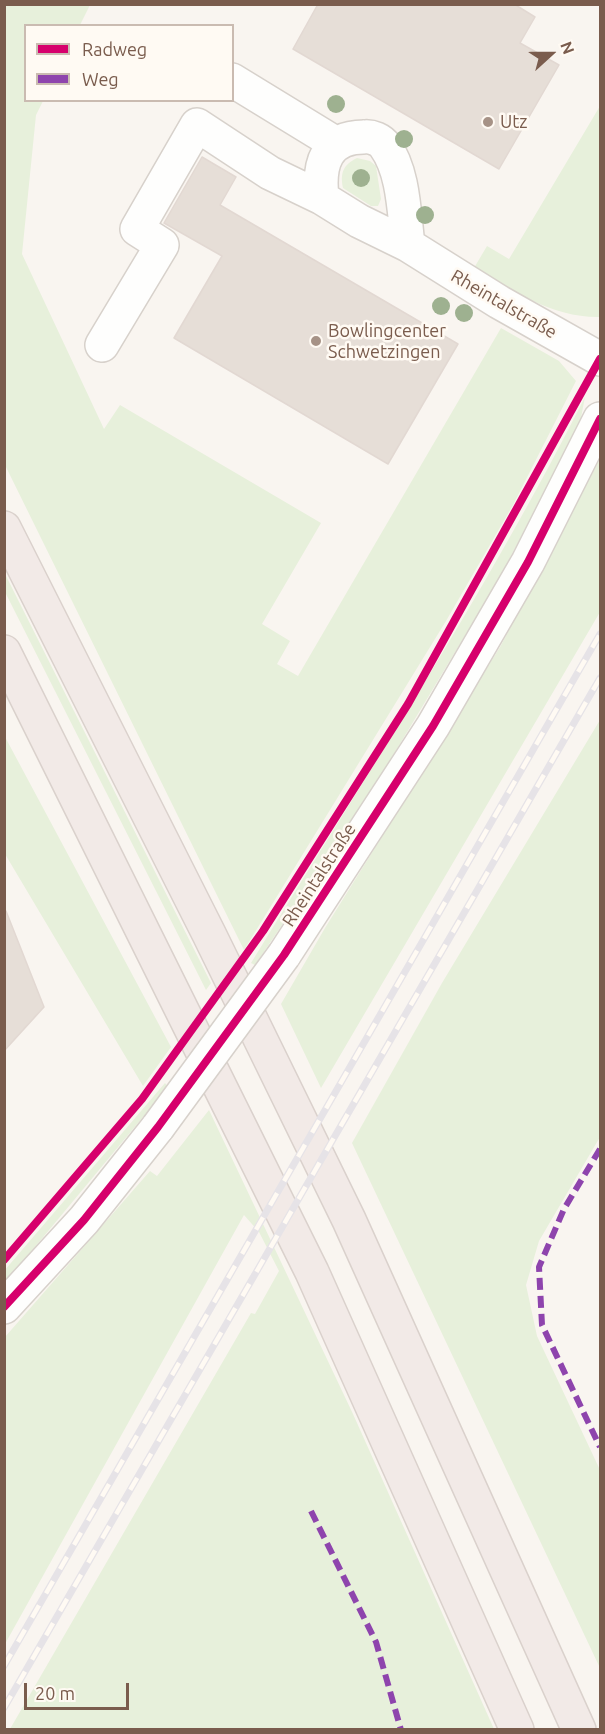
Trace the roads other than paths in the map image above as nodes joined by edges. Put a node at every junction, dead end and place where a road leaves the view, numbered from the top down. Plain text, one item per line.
1 (234, 81) edge
2 (204, 113) edge
3 (335, 143) junction
4 (322, 198) junction
5 (408, 245) junction
6 (102, 345) dead end
7 (600, 359) edge
8 (600, 419) edge
9 (4, 528) edge
10 (4, 652) edge
11 (4, 1308) edge
12 (517, 1730) edge
13 (579, 1730) edge

1 - 3 street
2 - 4 street, Rheintalstraße
2 - 6 street
3 - 4 street
3 - 5 street
4 - 5 street, Rheintalstraße
5 - 7 street, Rheintalstraße
8 - 11 street, Rheintalstraße, bridge
9 - 13 highway
10 - 12 highway

